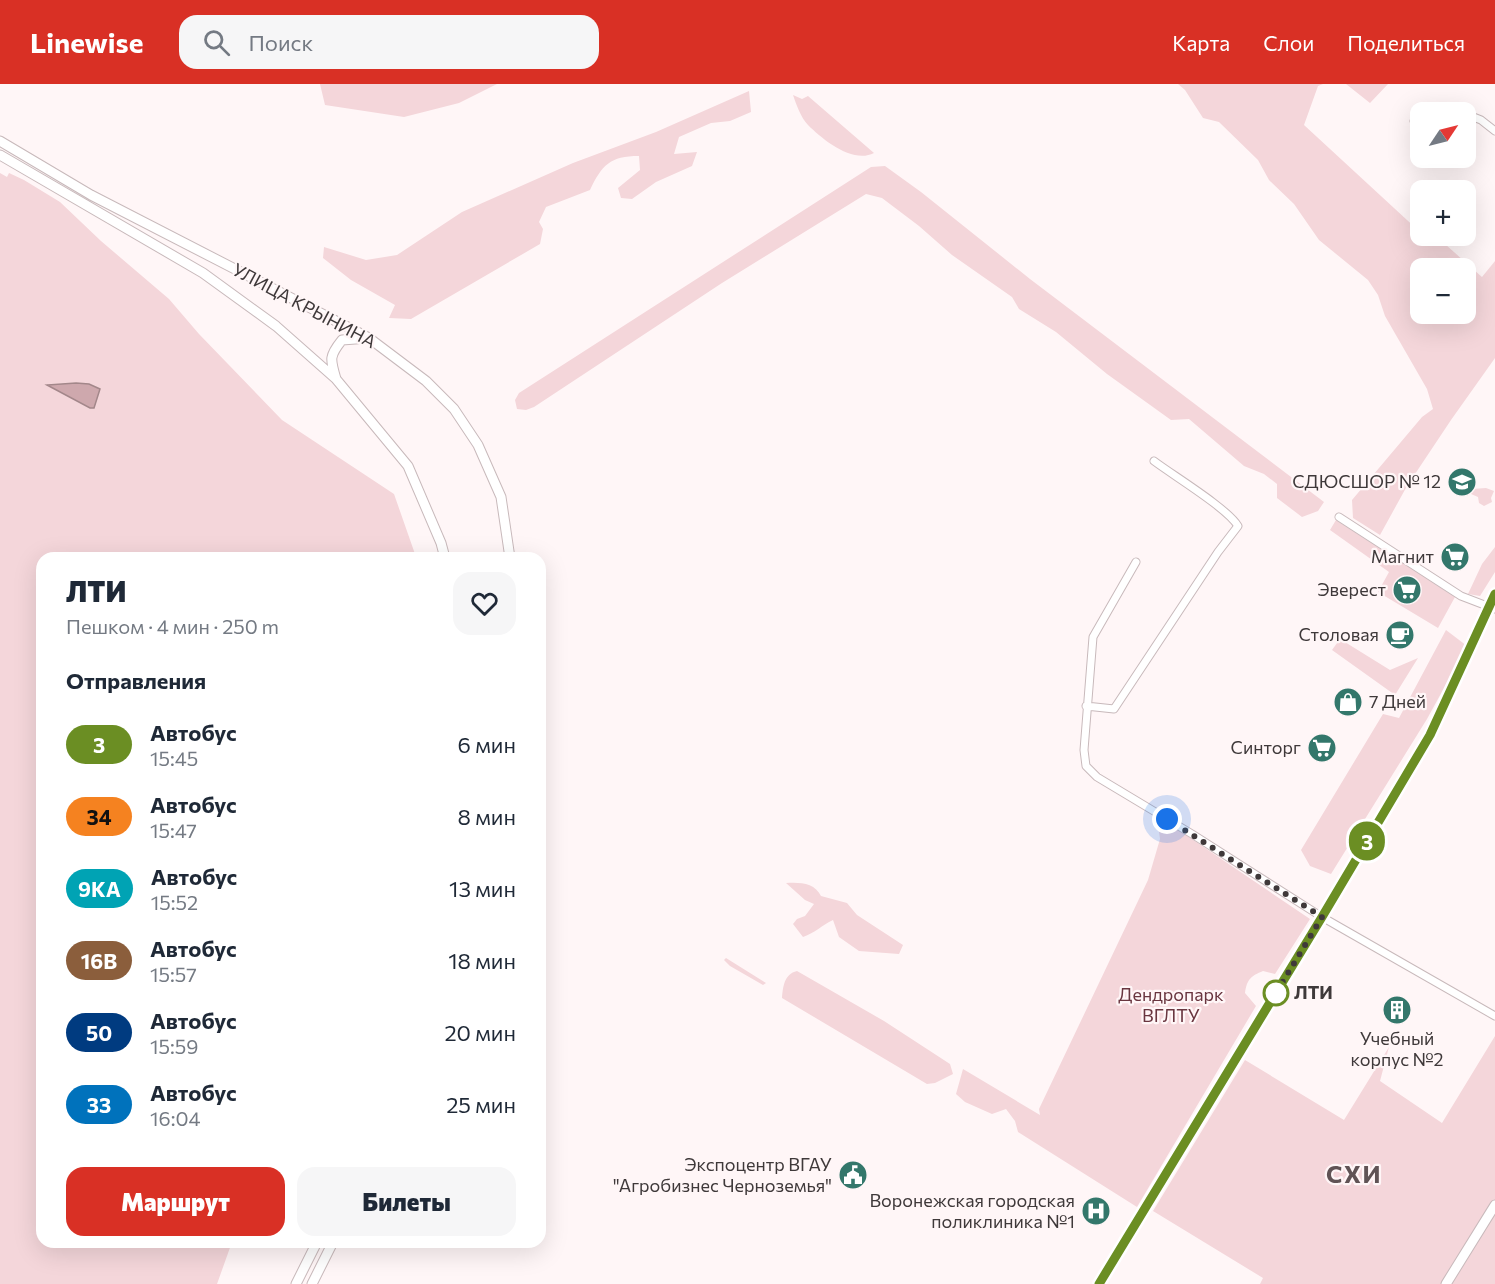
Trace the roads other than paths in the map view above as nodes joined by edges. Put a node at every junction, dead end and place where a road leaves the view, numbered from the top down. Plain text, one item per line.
1 (1476, 118) edge
2 (1495, 131) edge
3 (0, 141) edge
4 (0, 155) edge
5 (369, 338) junction
6 (336, 379) junction
7 (1154, 461) dead end
8 (1339, 517) dead end
9 (443, 552) edge
10 (509, 552) edge
11 (1136, 562) dead end
12 (1495, 594) edge
13 (1492, 607) edge
14 (1086, 706) junction
15 (1322, 917) junction
16 (1495, 1016) edge
17 (1495, 1205) edge
18 (314, 1248) edge
19 (330, 1248) edge
20 (296, 1284) edge
21 (312, 1284) edge
22 (1099, 1284) edge
23 (1446, 1284) edge

1 - 2 street
3 - 5 main road, УЛИЦА КРЫНИНА
4 - 6 main road, УЛИЦА КРЫНИНА
5 - 6 main road
5 - 10 main road, УЛИЦА КРЫНИНА
6 - 9 main road, УЛИЦА КРЫНИНА
7 - 14 street
8 - 13 street
11 - 14 street
12 - 13 main road
13 - 15 main road
14 - 15 street
15 - 16 street
15 - 22 main road
17 - 23 main road
18 - 20 main road
19 - 21 main road

